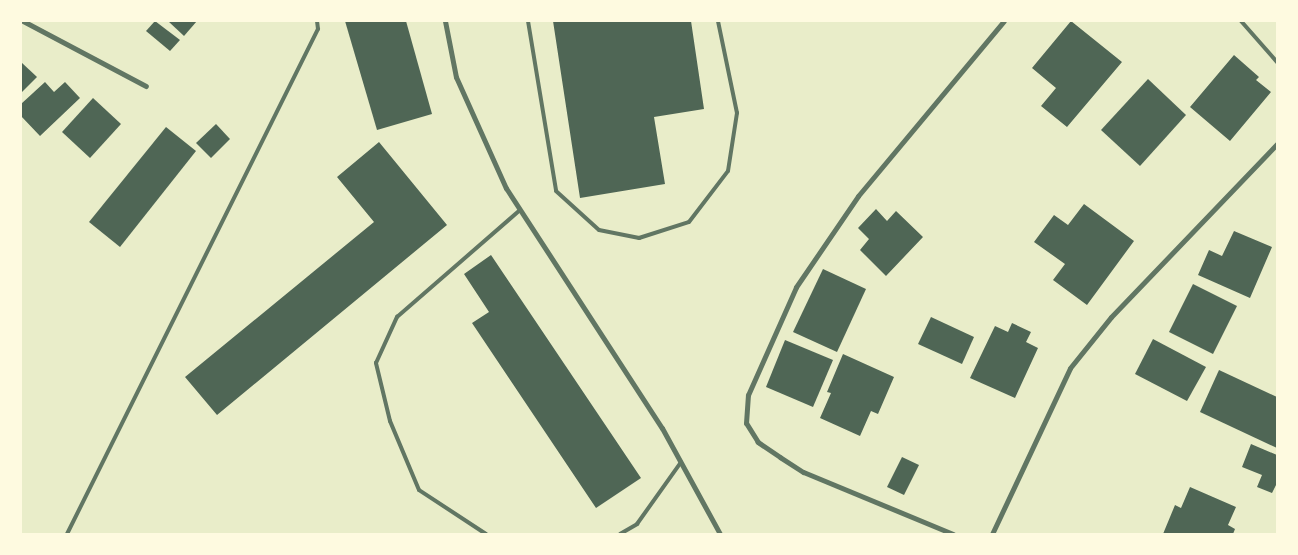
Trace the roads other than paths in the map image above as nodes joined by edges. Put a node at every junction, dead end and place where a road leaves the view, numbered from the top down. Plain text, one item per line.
1 (23, 21) edge
2 (317, 21) edge
3 (445, 21) edge
4 (528, 21) edge
5 (718, 21) edge
6 (1004, 21) edge
7 (1241, 21) edge
8 (1277, 62) edge
9 (146, 86) dead end
10 (1277, 144) edge
11 (520, 210) junction
12 (681, 462) junction
13 (67, 534) edge
14 (486, 534) edge
15 (620, 534) edge
16 (720, 534) edge
17 (953, 534) edge
18 (992, 534) edge

1 - 9 street
2 - 13 lane
3 - 11 street
4 - 5 lane
6 - 17 street
7 - 8 lane
10 - 18 street
11 - 12 street
11 - 14 lane
12 - 15 lane
12 - 16 street

